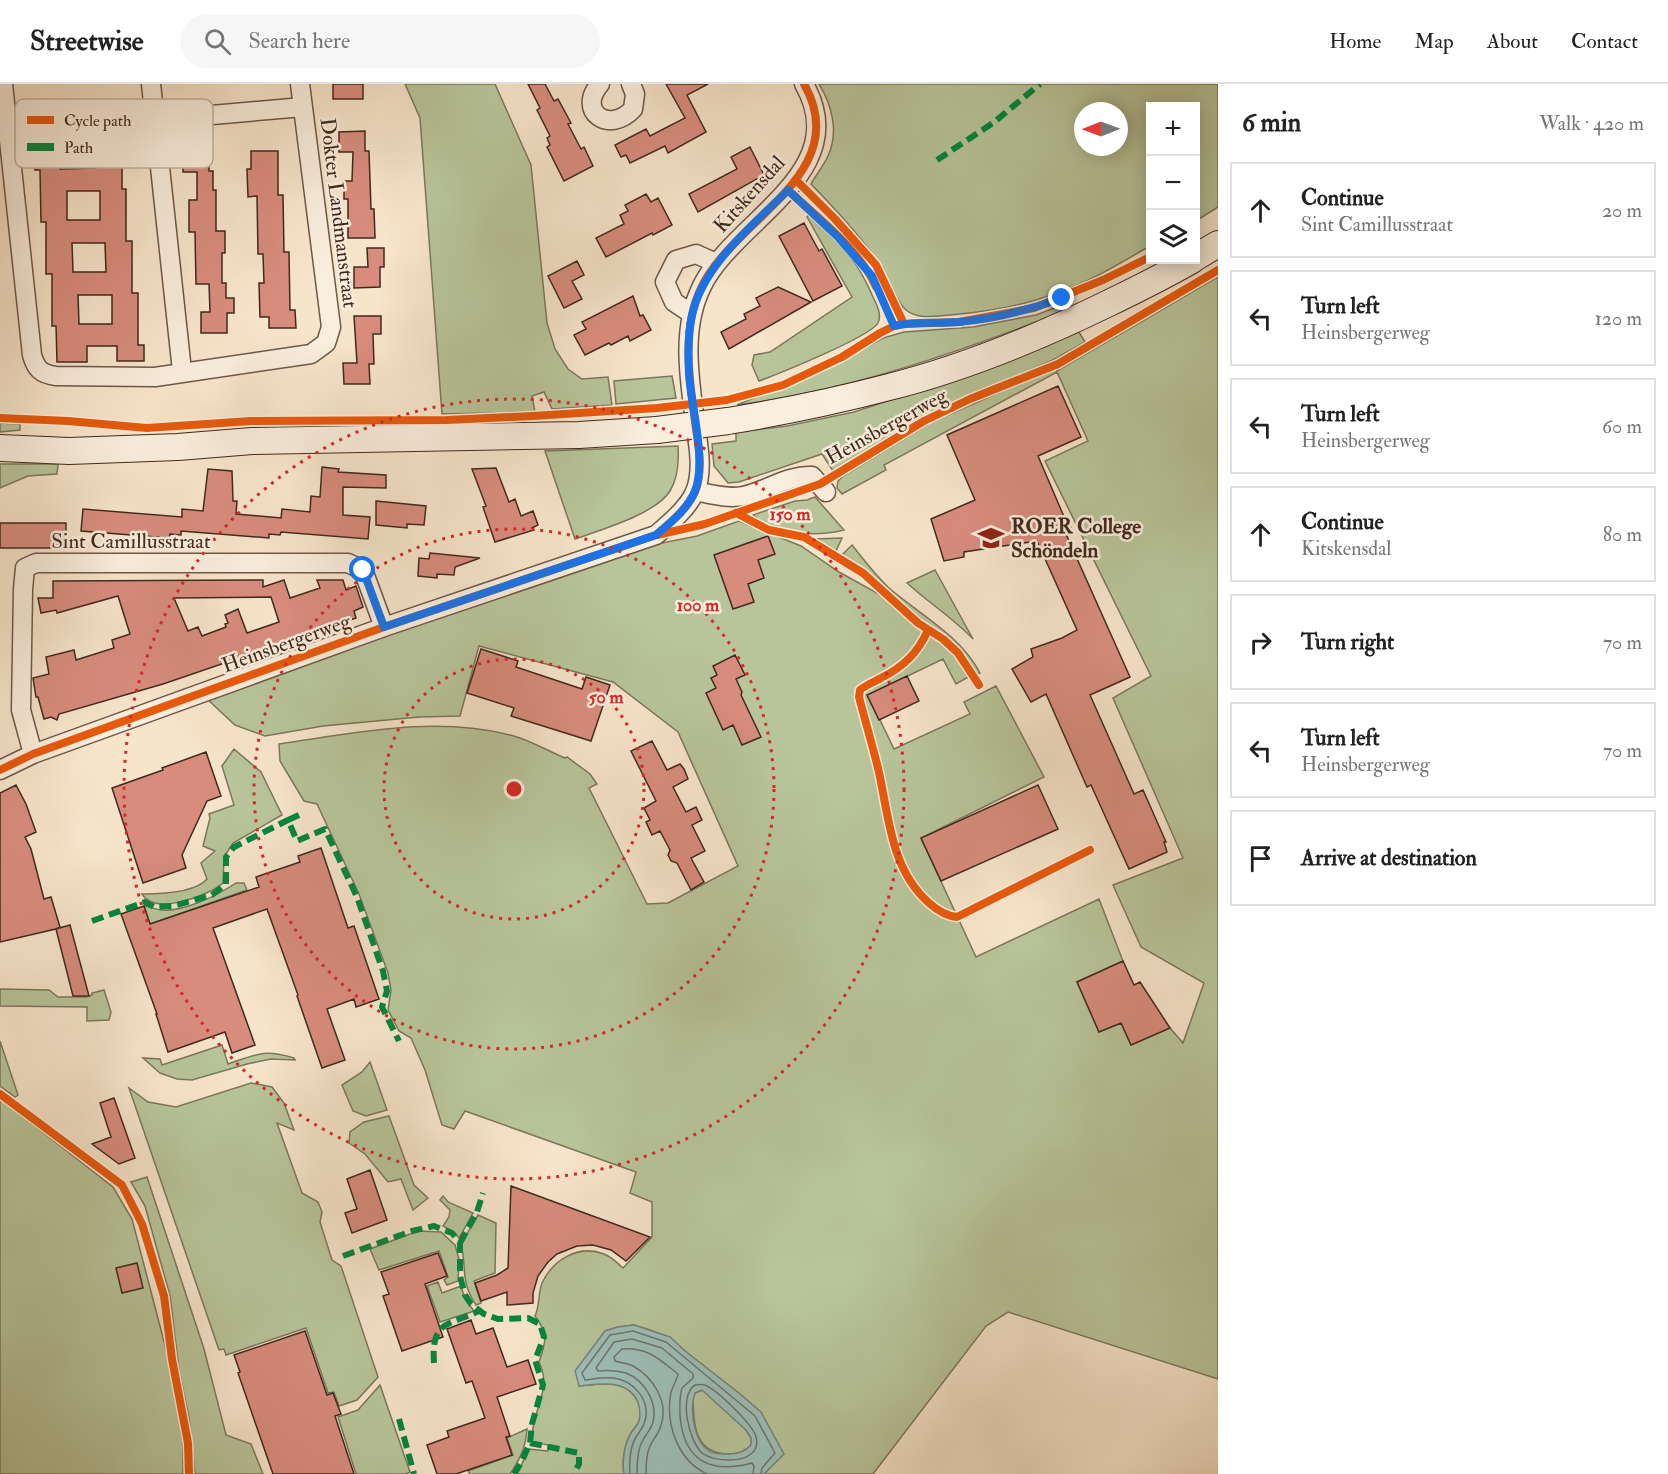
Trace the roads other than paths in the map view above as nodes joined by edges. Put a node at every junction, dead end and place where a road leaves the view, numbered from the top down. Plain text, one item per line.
1 (3, 84) edge
2 (151, 84) edge
3 (300, 84) edge
4 (600, 84) edge
5 (631, 84) edge
6 (804, 84) edge
7 (153, 99) edge
8 (303, 107) junction
9 (213, 115) edge
10 (4, 129) edge
11 (160, 168) edge
12 (1218, 244) edge
13 (1200, 254) edge
14 (716, 263) junction
15 (1184, 264) edge
16 (692, 314) junction
17 (182, 371) junction
18 (689, 373) joint
19 (0, 448) edge
20 (695, 491) junction
21 (826, 492) dead end
22 (384, 627) junction
23 (33, 754) junction
24 (0, 770) edge

1 - 10 street
2 - 7 street
3 - 8 street, Dokter Landmanstraat
4 - 5 street
6 - 14 street, Kitskensdal
8 - 9 street
8 - 17 street, Dokter Landmanstraat
10 - 17 street, Dokter Landmanstraat
11 - 17 street
12 - 13 main road, Heinsbergerweg
14 - 16 street, Kitskensdal
14 - 16 street, Kitskensdal
15 - 19 main road, Heinsbergerweg, bridge
16 - 18 street, Kitskensdal
18 - 20 street, Heinsbergerweg
20 - 21 street
20 - 22 street, Heinsbergerweg
22 - 23 street, Heinsbergerweg
22 - 23 street, Sint Camillusstraat
23 - 24 street, Heinsbergerweg

